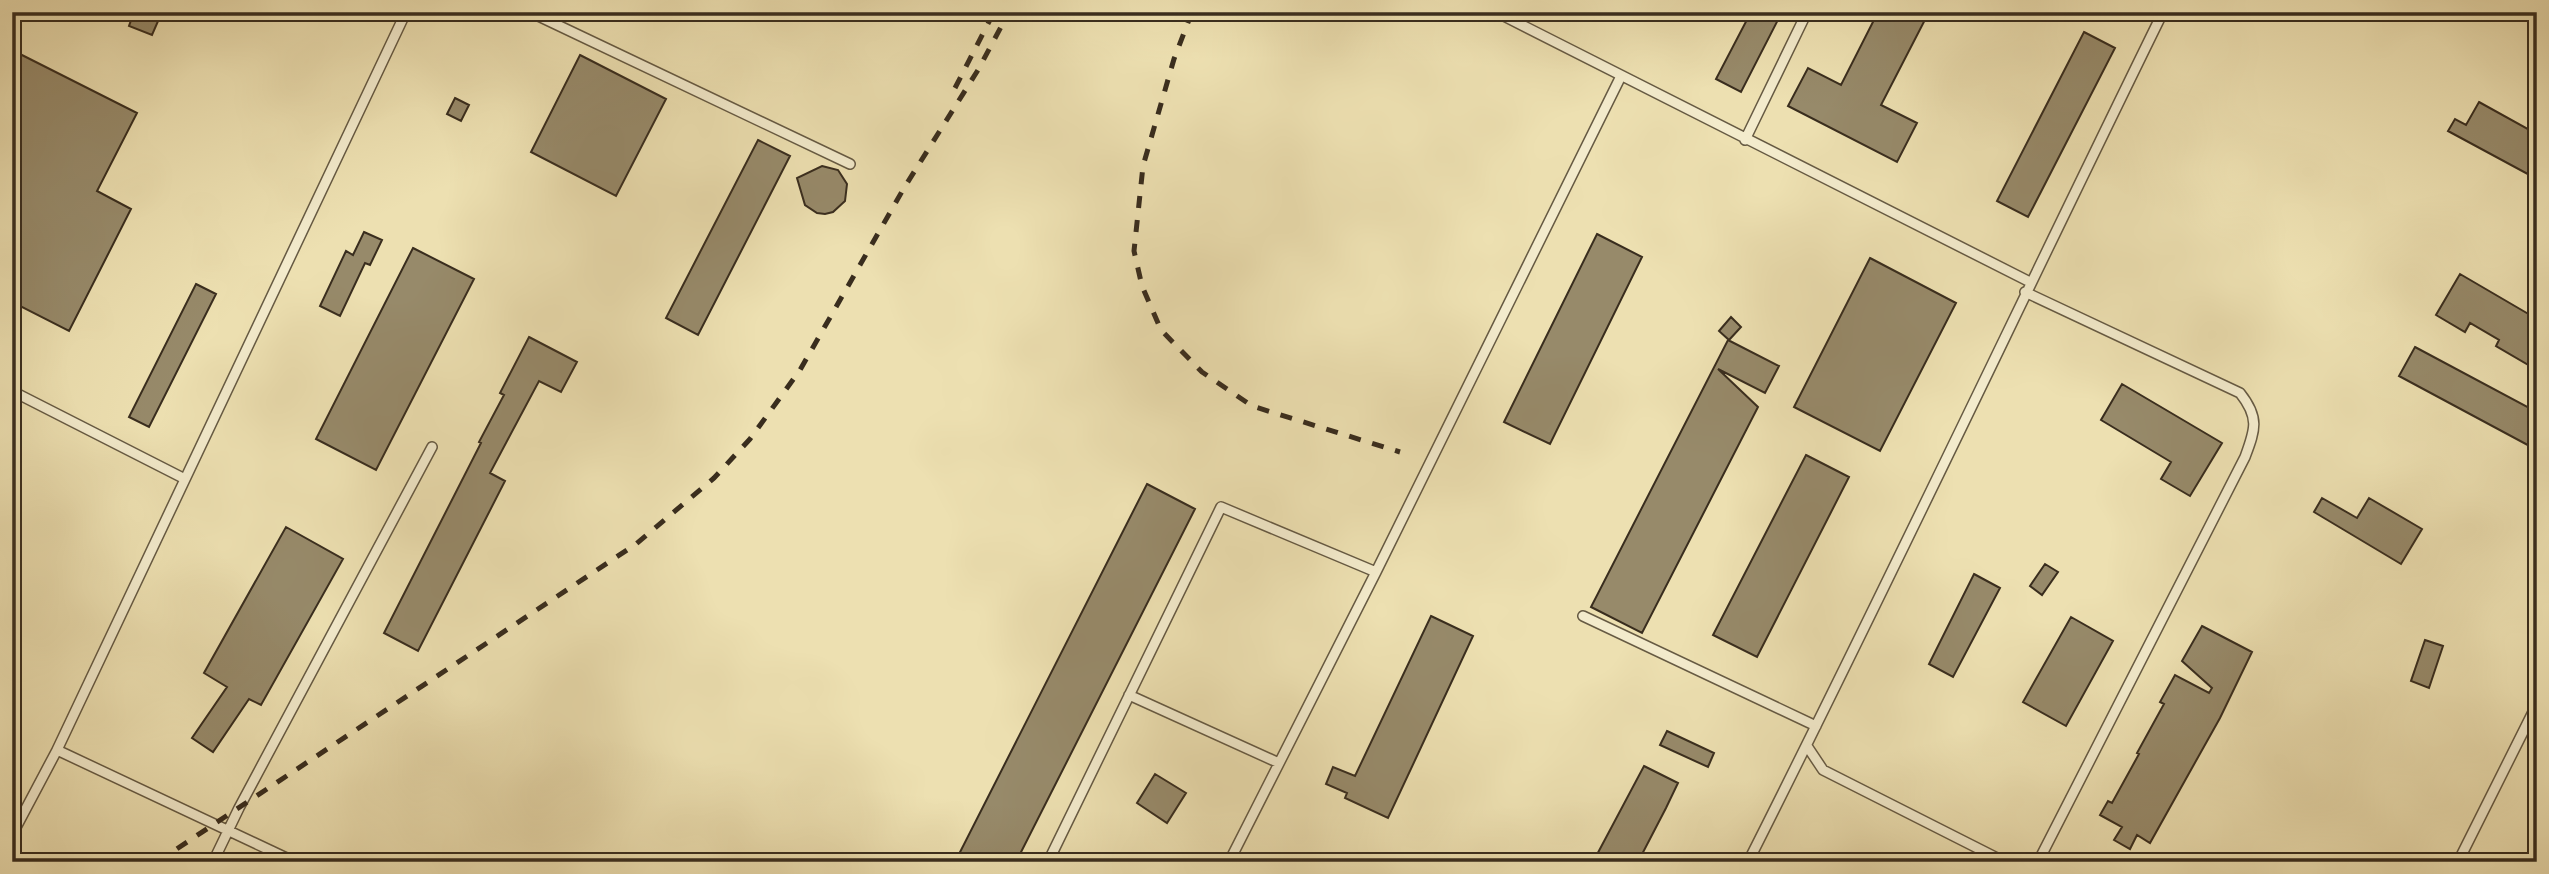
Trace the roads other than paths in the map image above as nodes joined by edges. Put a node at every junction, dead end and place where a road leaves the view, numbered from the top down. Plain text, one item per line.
1 (406, 12) edge
2 (530, 12) edge
3 (1496, 12) edge
4 (1807, 12) edge
5 (2164, 12) edge
6 (1621, 76) junction
7 (1745, 140) junction
8 (850, 164) dead end
9 (2030, 282) junction
10 (2025, 292) junction
11 (12, 391) edge
12 (432, 447) dead end
13 (185, 479) junction
14 (1376, 572) junction
15 (1583, 617) dead end
16 (1129, 695) junction
17 (2537, 704) edge
18 (1816, 726) junction
19 (1807, 746) junction
20 (57, 750) junction
21 (1279, 763) junction
22 (230, 830) junction
23 (12, 835) edge
24 (213, 862) edge
25 (295, 862) edge
26 (1048, 862) edge
27 (1229, 862) edge
28 (1748, 862) edge
29 (2005, 862) edge
30 (2038, 862) edge
31 (2458, 862) edge

1 - 13 lane
2 - 8 lane
3 - 6 lane
4 - 7 lane
5 - 9 lane
6 - 7 lane
6 - 14 lane
7 - 9 lane
9 - 10 lane
10 - 18 lane
10 - 30 lane
11 - 13 lane
12 - 22 lane
13 - 20 lane
14 - 16 lane
14 - 21 lane
15 - 18 lane
16 - 21 lane
16 - 26 lane
17 - 31 lane
18 - 19 lane
19 - 28 lane
19 - 29 lane
20 - 22 lane
20 - 23 lane
21 - 27 lane
22 - 24 lane
22 - 25 lane

